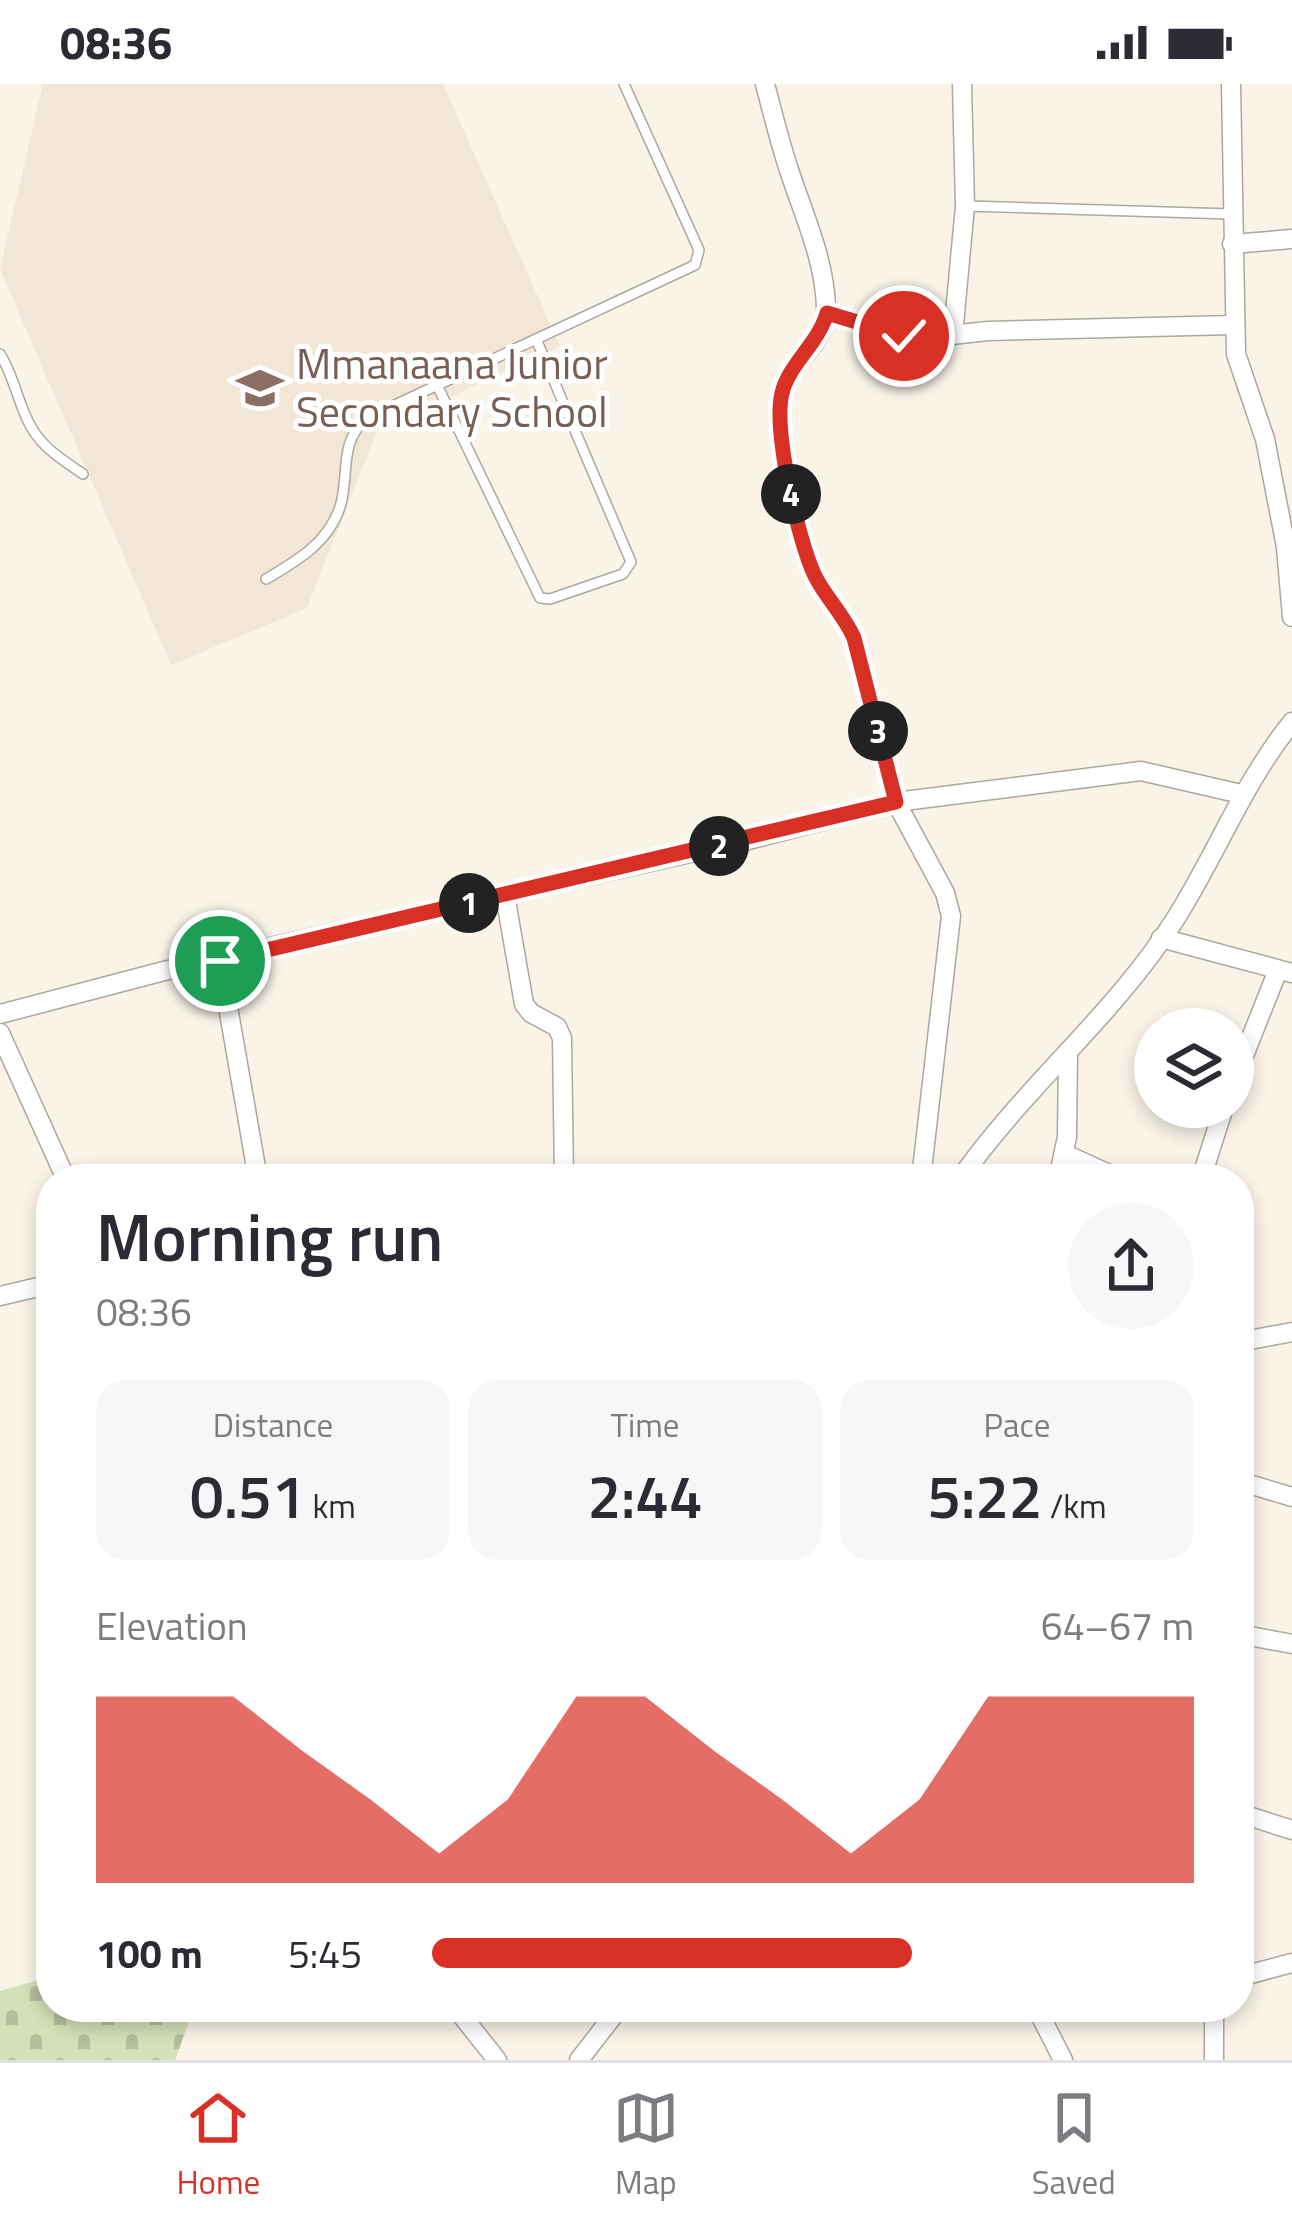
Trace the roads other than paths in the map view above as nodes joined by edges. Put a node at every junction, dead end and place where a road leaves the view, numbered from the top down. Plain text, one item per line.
1 (624, 84) edge
2 (765, 84) edge
3 (962, 84) edge
4 (1232, 84) edge
5 (965, 206) junction
6 (1231, 214) junction
7 (1292, 239) edge
8 (1232, 244) junction
9 (827, 313) junction
10 (1233, 325) junction
11 (953, 335) junction
12 (536, 339) junction
13 (0, 354) edge
14 (436, 385) junction
15 (83, 473) dead end
16 (266, 579) dead end
17 (1292, 617) edge
18 (1292, 722) edge
19 (1241, 794) junction
20 (896, 802) junction
21 (505, 895) junction
22 (1161, 938) junction
23 (220, 961) junction
24 (1285, 971) edge
25 (0, 1014) edge
26 (0, 1033) edge
27 (1254, 1038) edge
28 (1068, 1051) junction
29 (1217, 1128) edge
30 (1065, 1154) junction
31 (59, 1164) edge
32 (254, 1164) edge
33 (564, 1164) edge
34 (923, 1164) edge
35 (971, 1164) edge
36 (1062, 1164) edge
37 (1087, 1164) edge
38 (1206, 1164) edge
39 (36, 1288) edge
40 (0, 1296) edge
41 (1292, 1332) edge
42 (1254, 1339) edge
43 (1254, 1485) edge
44 (1292, 1497) edge
45 (1254, 1637) edge
46 (1292, 1643) edge
47 (1254, 1818) edge
48 (1292, 1830) edge
49 (1292, 1963) edge
50 (1254, 1973) edge
51 (465, 2022) edge
52 (608, 2022) edge
53 (1044, 2022) edge
54 (1214, 2022) edge
55 (493, 2058) edge
56 (579, 2060) edge
57 (1064, 2060) edge
58 (1214, 2060) edge

1 - 12 lane
2 - 9 street
3 - 5 street
4 - 6 street
5 - 6 lane
5 - 11 street
6 - 8 street
7 - 8 street
8 - 10 street
9 - 11 street
9 - 20 street
10 - 11 street
10 - 17 street
12 - 14 lane
12 - 14 lane
13 - 15 lane
14 - 16 lane
18 - 19 street
19 - 20 street
19 - 22 street
20 - 21 street
20 - 34 street
21 - 23 street
21 - 33 street
22 - 24 street
22 - 28 street
23 - 25 street
23 - 32 street
24 - 27 street
26 - 31 street
28 - 30 street
28 - 35 street
29 - 38 street
30 - 36 street
30 - 37 street
39 - 40 street
41 - 42 street
43 - 44 street
45 - 46 street
47 - 48 street
49 - 50 street
51 - 55 street
52 - 56 street
53 - 57 street
54 - 58 street

